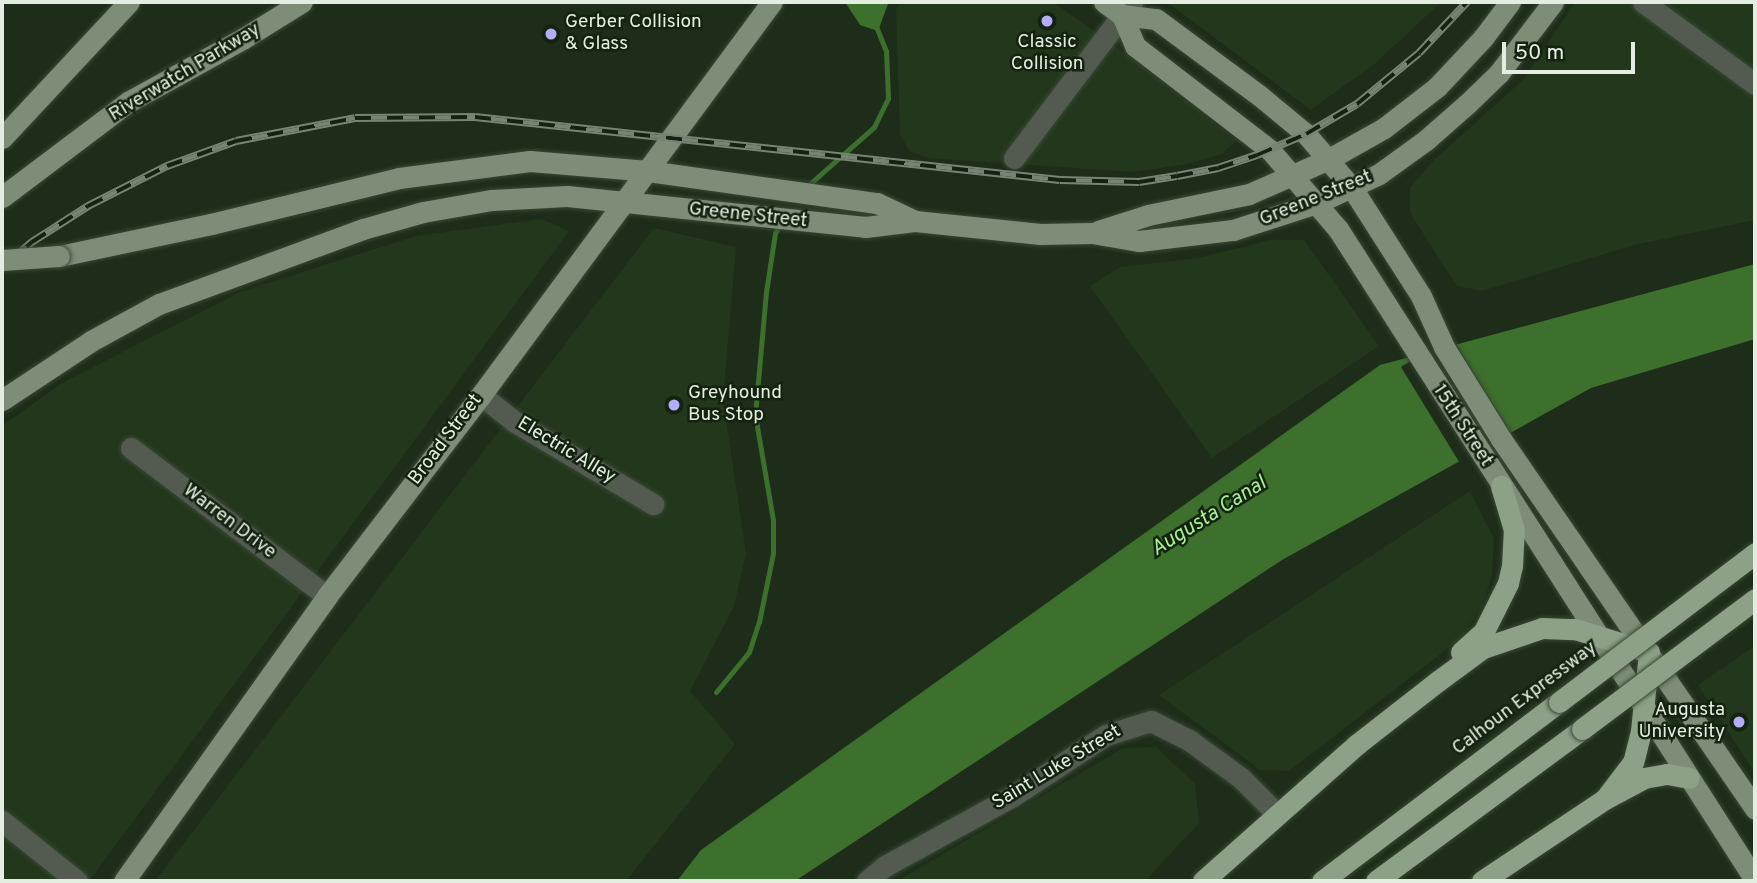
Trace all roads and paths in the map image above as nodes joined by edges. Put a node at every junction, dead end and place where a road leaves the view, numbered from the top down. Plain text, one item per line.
1 (128, 2) edge
2 (302, 2) edge
3 (772, 2) edge
4 (1104, 2) edge
5 (1510, 2) edge
6 (1553, 2) edge
7 (1643, 2) edge
8 (1127, 8) edge
9 (1755, 84) edge
10 (2, 138) edge
11 (1014, 158) dead end
12 (1329, 159) junction
13 (648, 171) junction
14 (1291, 174) junction
15 (1352, 187) junction
16 (2, 197) edge
17 (623, 202) junction
18 (1317, 203) junction
19 (915, 221) junction
20 (1092, 233) junction
21 (2, 260) edge
22 (481, 395) junction
23 (7, 396) edge
24 (131, 448) dead end
25 (1501, 485) junction
26 (653, 504) dead end
27 (1755, 554) edge
28 (327, 596) junction
29 (1755, 599) edge
30 (1598, 636) junction
31 (1649, 652) junction
32 (1438, 681) junction
33 (1643, 707) junction
34 (1689, 778) junction
35 (1605, 799) junction
36 (1755, 809) edge
37 (1277, 814) junction
38 (2, 821) edge
39 (1755, 880) edge
40 (77, 881) edge
41 (124, 881) edge
42 (867, 881) edge
43 (1203, 881) edge
44 (1322, 881) edge
45 (1376, 881) edge
46 (1482, 881) edge

1 - 10 main road
2 - 16 main road, Riverwatch Parkway
3 - 13 main road, Broad Street
4 - 8 main road, 15th Street
5 - 12 main road, Greene Street
6 - 15 main road, Greene Street
7 - 9 street
8 - 11 street
8 - 12 main road, 15th Street
8 - 14 main road, 15th Street
12 - 14 main road, Greene Street
12 - 15 main road, 15th Street
13 - 17 main road, Broad Street
13 - 19 main road, Greene Street
13 - 21 main road, Greene Street, bridge
14 - 18 main road, 15th Street
14 - 20 main road, Greene Street
15 - 18 main road, Greene Street
15 - 31 main road, 15th Street
17 - 19 main road, Greene Street
17 - 22 main road, Broad Street
17 - 23 main road, Greene Street
18 - 20 main road, Greene Street
18 - 25 main road, 15th Street
19 - 20 main road, Greene Street
22 - 26 street, Electric Alley
22 - 28 main road, Broad Street
24 - 28 street, Warren Drive
25 - 30 main road, 15th Street
25 - 32 highway
27 - 44 highway, Calhoun Expressway, bridge
28 - 41 main road, Broad Street
29 - 45 highway, bridge
30 - 31 highway
30 - 32 highway
30 - 33 main road, 15th Street
31 - 33 highway
31 - 36 main road, 15th Street
32 - 37 highway
33 - 34 main road, 15th Street
33 - 35 highway
34 - 35 highway
34 - 39 main road, 15th Street
35 - 46 highway
37 - 42 street, Saint Luke Street
37 - 43 highway
38 - 40 street

